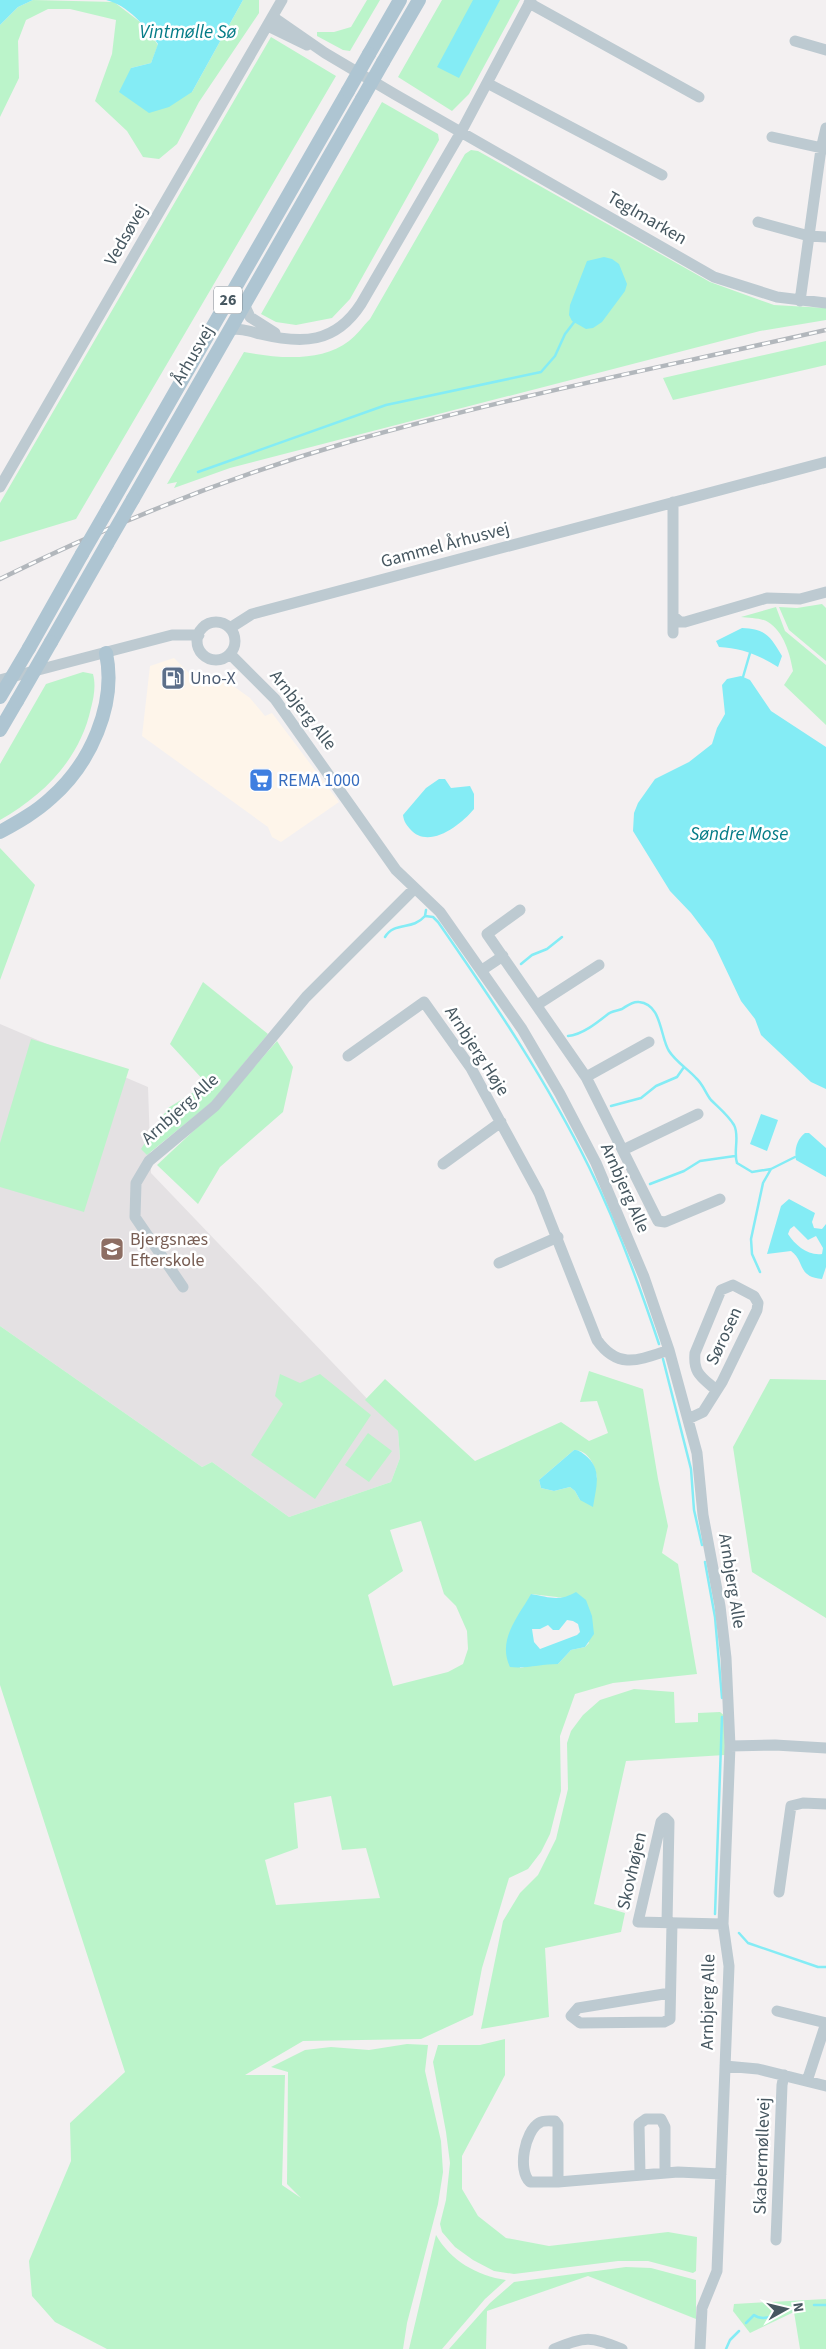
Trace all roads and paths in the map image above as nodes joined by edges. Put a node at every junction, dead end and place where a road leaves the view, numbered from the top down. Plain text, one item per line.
1 (282, 0) edge
2 (400, 0) edge
3 (419, 0) edge
4 (530, 1) edge
5 (270, 22) junction
6 (795, 41) dead end
7 (826, 50) edge
8 (487, 83) junction
9 (699, 97) dead end
10 (826, 128) edge
11 (461, 132) junction
12 (772, 136) dead end
13 (823, 149) edge
14 (662, 176) dead end
15 (758, 222) dead end
16 (809, 236) junction
17 (826, 237) edge
18 (800, 301) junction
19 (826, 303) edge
20 (244, 304) junction
21 (229, 330) junction
22 (285, 339) junction
23 (826, 462) edge
24 (0, 487) edge
25 (673, 502) junction
26 (826, 592) edge
27 (673, 616) junction
28 (230, 628) junction
29 (673, 633) dead end
30 (198, 635) junction
31 (106, 653) junction
32 (230, 654) junction
33 (0, 680) edge
34 (0, 697) edge
35 (0, 730) edge
36 (0, 832) edge
37 (414, 889) junction
38 (520, 910) dead end
39 (503, 956) junction
40 (599, 964) dead end
41 (482, 970) junction
42 (537, 1005) junction
43 (649, 1042) dead end
44 (348, 1056) dead end
45 (586, 1077) junction
46 (698, 1114) dead end
47 (501, 1122) junction
48 (622, 1150) junction
49 (444, 1164) dead end
50 (720, 1199) dead end
51 (558, 1237) junction
52 (498, 1263) dead end
53 (183, 1286) dead end
54 (668, 1350) junction
55 (716, 1390) junction
56 (688, 1419) junction
57 (730, 1746) junction
58 (826, 1748) edge
59 (826, 1804) edge
60 (779, 1892) dead end
61 (670, 1923) junction
62 (723, 1924) junction
63 (670, 1993) junction
64 (777, 2011) dead end
65 (826, 2023) edge
66 (725, 2066) junction
67 (784, 2075) junction
68 (808, 2081) junction
69 (826, 2086) edge
70 (666, 2173) junction
71 (721, 2174) junction
72 (640, 2175) junction
73 (558, 2182) junction
74 (776, 2240) dead end
75 (554, 2349) edge
76 (622, 2349) edge
77 (700, 2349) edge

1 - 5 street, Vedsøvej
2 - 34 main road, Århusvej / 26, bridge
3 - 20 main road, Århusvej / 26, bridge
4 - 8 street
4 - 9 street
5 - 11 street, Teglmarken
5 - 24 street, Vedsøvej
6 - 7 street
8 - 11 street
8 - 14 street
10 - 13 street
11 - 18 street, Teglmarken
11 - 22 street
12 - 13 street
13 - 16 street
15 - 16 street
16 - 17 street
16 - 18 street
18 - 19 street, Teglmarken
20 - 21 main road, Århusvej / 26
20 - 22 street
21 - 22 street
21 - 35 main road, Århusvej / 26, bridge
23 - 25 street, Gammel Århusvej
25 - 27 street
25 - 28 street, Gammel Århusvej
26 - 27 street
27 - 29 street
28 - 30 street
28 - 32 street
30 - 31 street
30 - 32 street
31 - 33 street
31 - 36 main road
32 - 37 street, Arnbjerg Alle
37 - 41 street, Arnbjerg Alle
37 - 53 street, Arnbjerg Alle
38 - 39 street
39 - 41 street
39 - 42 street
40 - 42 street
41 - 54 street, Arnbjerg Alle
42 - 45 street
43 - 45 street
44 - 47 street, Arnbjerg Høje
45 - 48 street
46 - 48 street
47 - 49 street, Arnbjerg Høje
47 - 51 street, Arnbjerg Høje
48 - 50 street
51 - 52 street
51 - 54 street, Arnbjerg Høje
54 - 56 street, Arnbjerg Alle
55 - 55 street, Sørosen
55 - 56 street, Sørosen
56 - 57 street, Arnbjerg Alle
57 - 58 street
57 - 62 street, Arnbjerg Alle
59 - 60 street
61 - 61 street, Skovhøjen
61 - 62 street, Skovhøjen
61 - 63 street, Skovhøjen
62 - 66 street, Arnbjerg Alle
63 - 63 street, Skovhøjen
64 - 65 street
65 - 68 street
66 - 67 street, Skabermøllevej
66 - 71 street, Arnbjerg Alle
67 - 68 street, Skabermøllevej
67 - 74 street, Skabermøllevej
68 - 69 street, Skabermøllevej
70 - 71 street
70 - 72 street
70 - 72 street
71 - 77 street, Arnbjerg Alle
72 - 73 street
73 - 73 street
75 - 76 street

